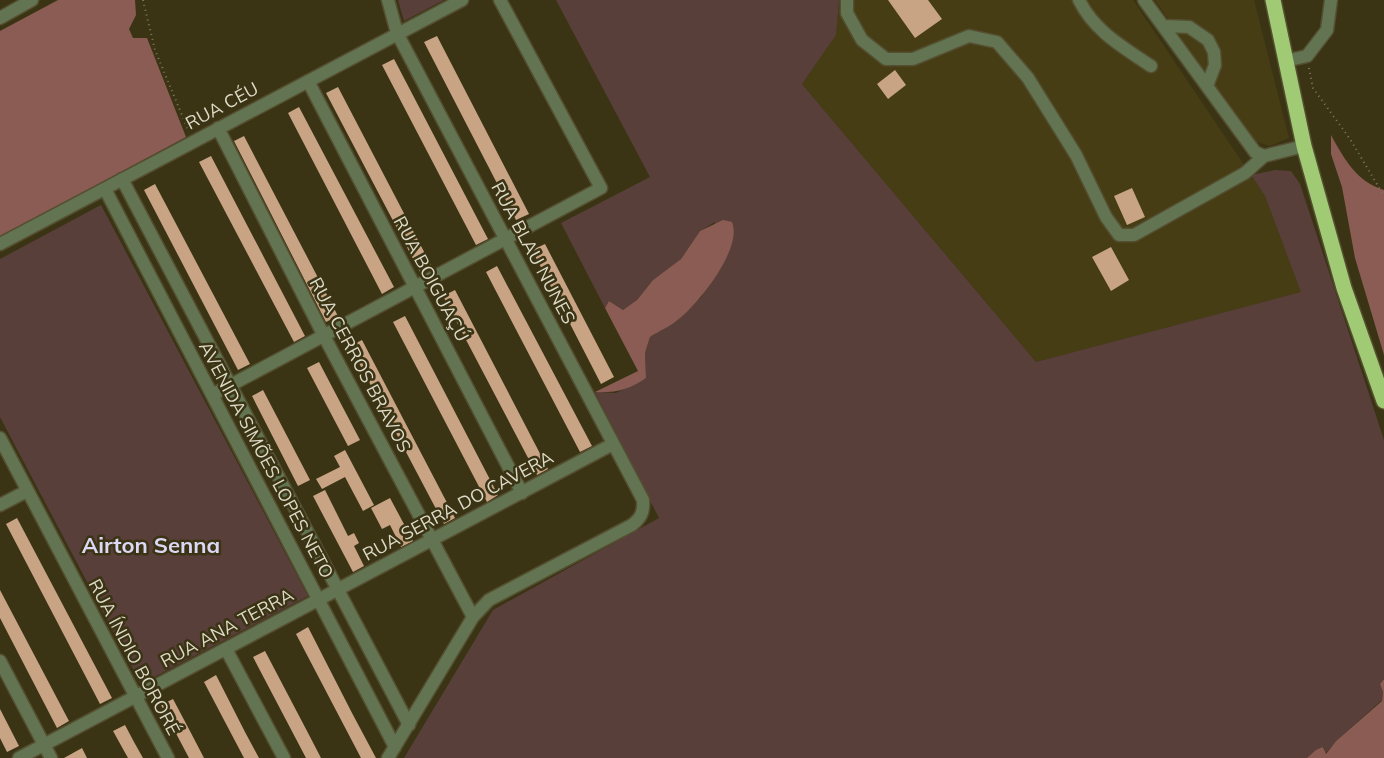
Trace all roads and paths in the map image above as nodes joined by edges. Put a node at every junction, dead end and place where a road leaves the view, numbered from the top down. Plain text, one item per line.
1 (32, 0) edge
2 (143, 0) edge
3 (388, 0) edge
4 (462, 0) edge
5 (500, 0) edge
6 (848, 0) edge
7 (1079, 0) edge
8 (1144, 0) edge
9 (1273, 0) edge
10 (1331, 0) edge
11 (0, 18) edge
12 (1162, 26) junction
13 (398, 33) junction
14 (1306, 56) junction
15 (1285, 61) junction
16 (1151, 66) dead end
17 (308, 81) junction
18 (1207, 86) junction
19 (218, 128) junction
20 (193, 142) junction
21 (1304, 146) junction
22 (1264, 156) junction
23 (122, 180) junction
24 (105, 189) junction
25 (1384, 196) edge
26 (507, 239) junction
27 (0, 244) edge
28 (416, 287) junction
29 (324, 336) junction
30 (231, 385) junction
31 (212, 396) junction
32 (1384, 401) edge
33 (0, 438) edge
34 (613, 444) junction
35 (27, 491) junction
36 (522, 493) junction
37 (0, 505) edge
38 (431, 540) junction
39 (339, 589) junction
40 (319, 600) junction
41 (473, 617) junction
42 (226, 649) junction
43 (0, 661) edge
44 (136, 696) junction
45 (409, 724) junction
46 (44, 745) junction
47 (392, 752) edge
48 (19, 758) edge
49 (51, 758) edge
50 (168, 758) edge
51 (284, 758) edge

1 - 11 street
2 - 20 path
3 - 13 street, RUA BLAU NUNES
4 - 13 street, RUA CÉU
5 - 26 street
6 - 22 street
7 - 16 street
8 - 12 street
9 - 15 highway
10 - 14 street
12 - 18 street
12 - 18 street
13 - 17 street, RUA CÉU
13 - 26 street, RUA BLAU NUNES
14 - 15 street
14 - 25 path
15 - 21 highway
17 - 19 street, RUA CÉU
17 - 28 street, RUA BOIGUAÇÚ
18 - 22 street
19 - 20 street, RUA CÉU
19 - 29 street, RUA CERROS BRAVOS
20 - 23 street, RUA CÉU
21 - 22 street
21 - 32 highway
23 - 24 street, RUA CÉU
23 - 30 street, AVENIDA SIMÕES LOPES NETO
24 - 27 street, RUA CÉU
24 - 31 street, AVENIDA SIMÕES LOPES NETO
26 - 28 street
26 - 34 street, RUA BLAU NUNES
28 - 29 street
28 - 36 street, RUA BOIGUAÇÚ
29 - 30 street
29 - 38 street, RUA CERROS BRAVOS
30 - 31 street
30 - 39 street, AVENIDA SIMÕES LOPES NETO
31 - 40 street, AVENIDA SIMÕES LOPES NETO
33 - 35 street, RUA ÍNDIO BORORÉ
34 - 36 street, RUA SERRA DO CAVERA
34 - 41 street, RUA BLAU NUNES
35 - 37 street
35 - 44 street, RUA ÍNDIO BORORÉ
36 - 38 street, RUA SERRA DO CAVERA
38 - 39 street, RUA SERRA DO CAVERA
38 - 41 street, RUA CERROS BRAVOS
39 - 40 street, RUA SERRA DO CAVERA
39 - 45 street, AVENIDA SIMÕES LOPES NETO
40 - 42 street, RUA ANA TERRA
40 - 47 street, AVENIDA SIMÕES LOPES NETO
41 - 45 street
42 - 44 street, RUA ANA TERRA
42 - 51 street
43 - 46 street
44 - 46 street, RUA ANA TERRA
44 - 50 street, RUA ÍNDIO BORORÉ
45 - 47 street
46 - 48 street, RUA ANA TERRA
46 - 49 street

